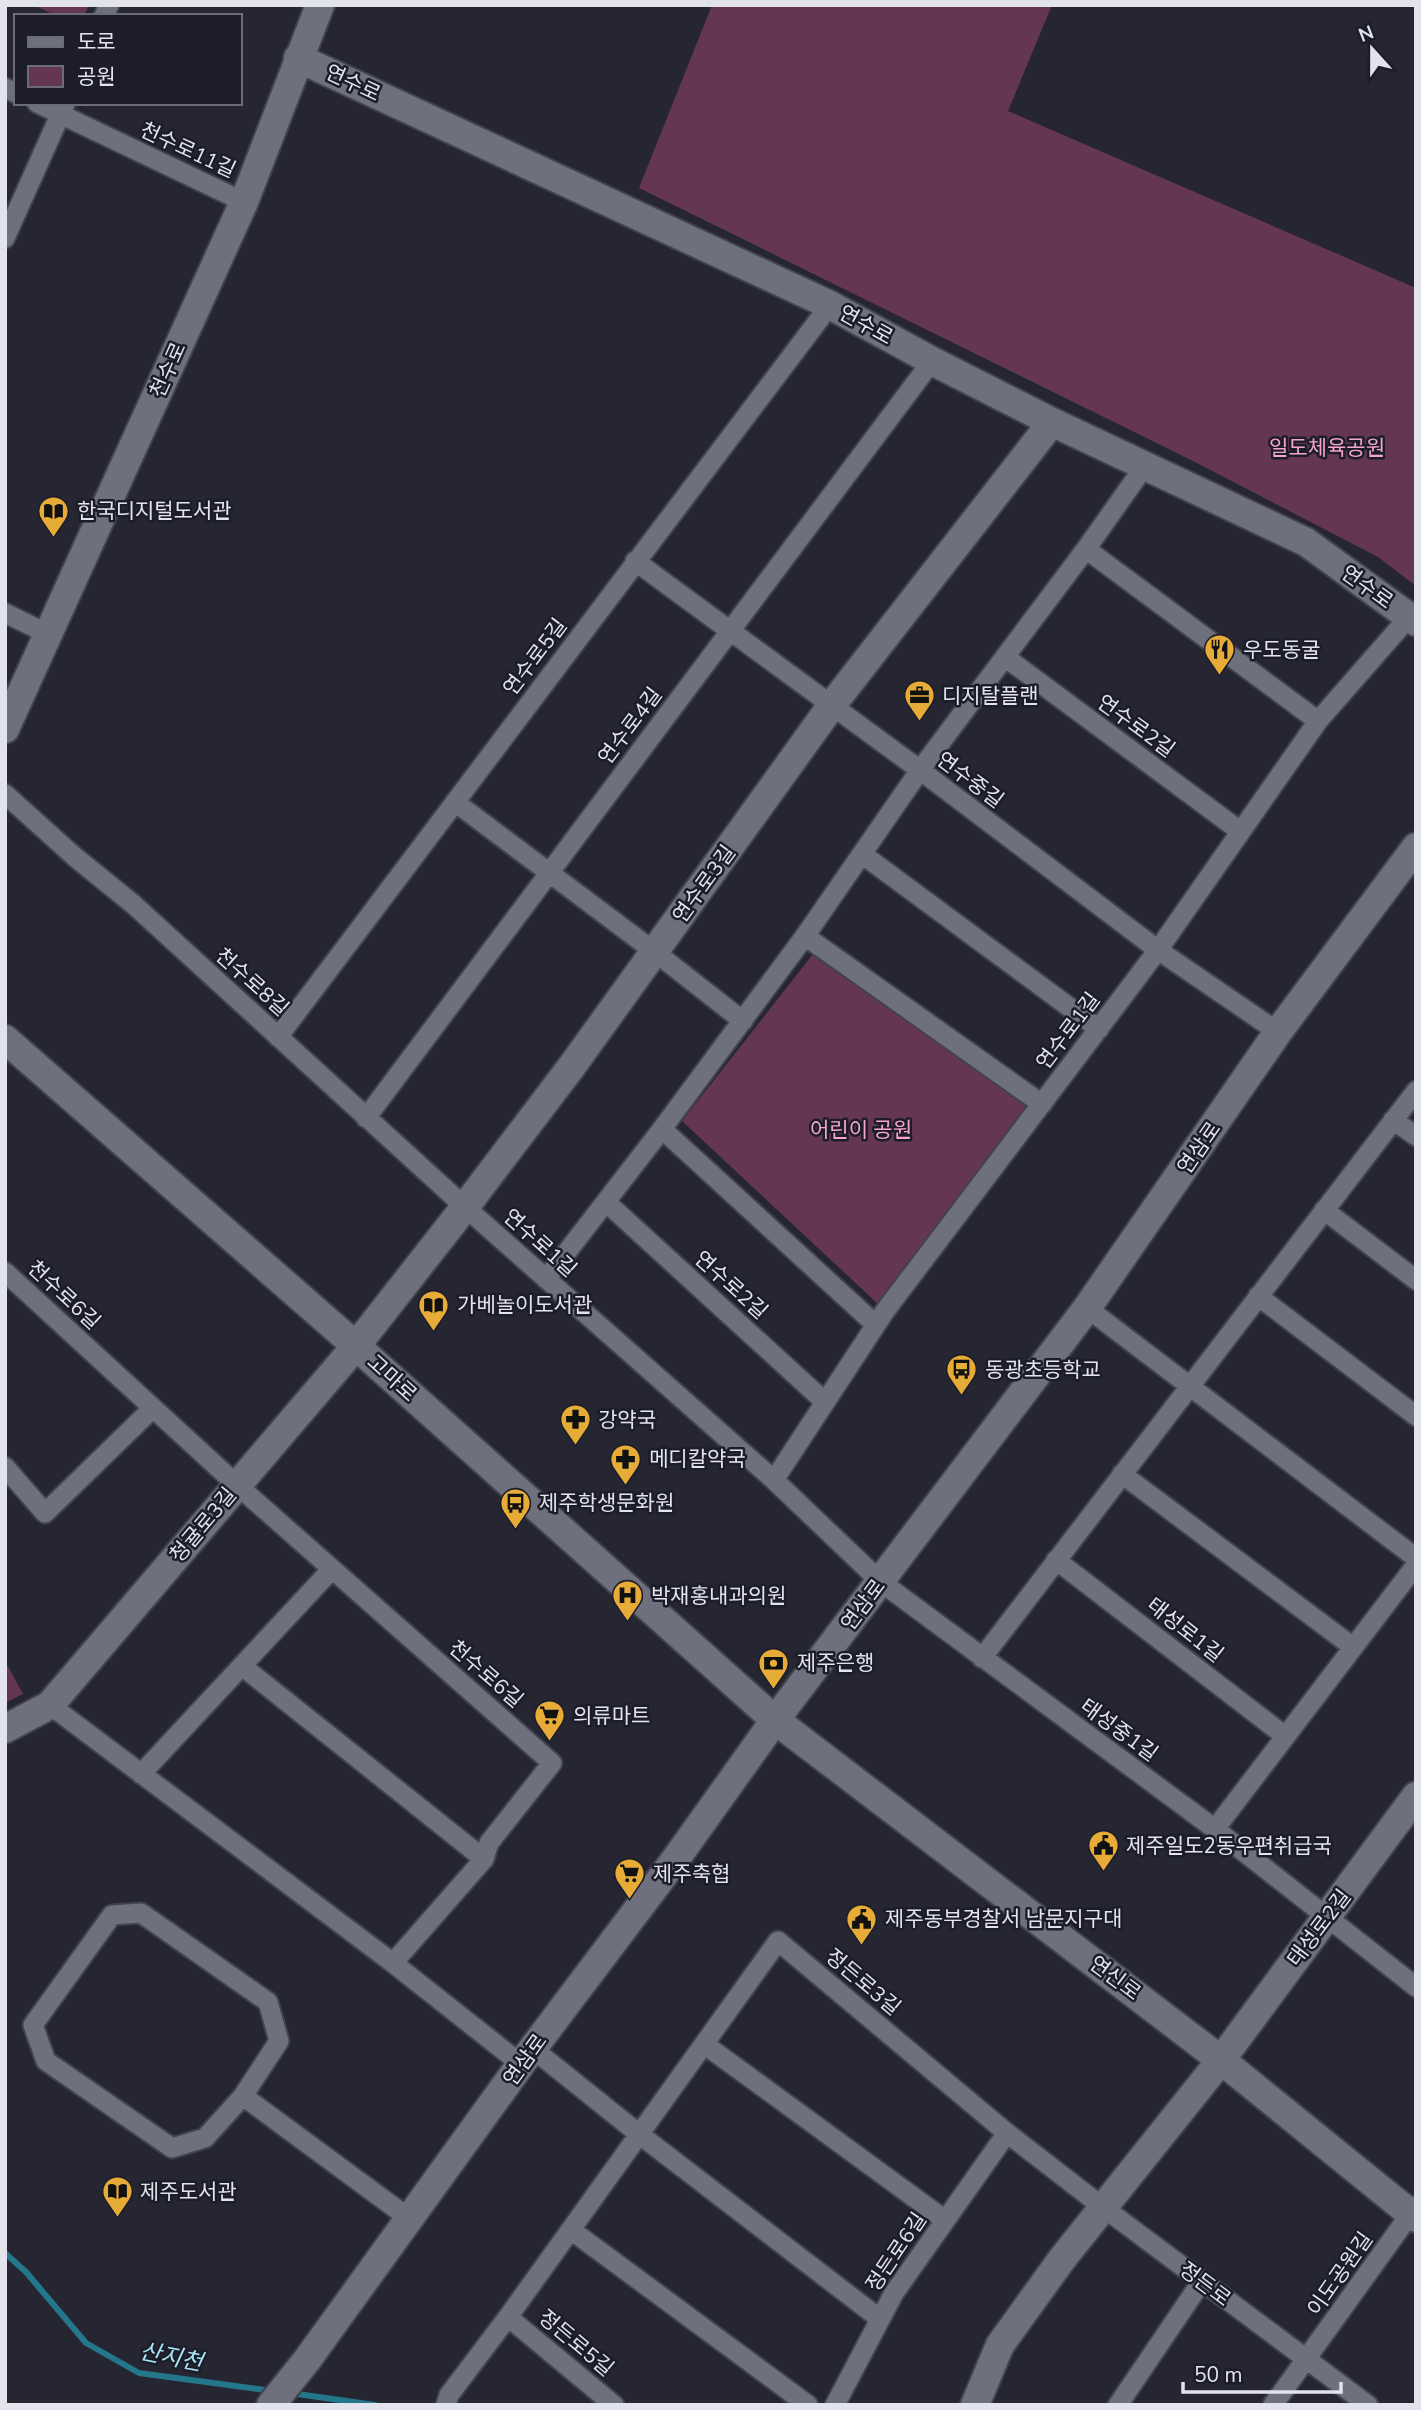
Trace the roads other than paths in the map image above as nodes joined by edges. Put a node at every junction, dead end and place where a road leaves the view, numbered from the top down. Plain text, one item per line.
1 (320, 5) edge
2 (298, 58) junction
3 (46, 105) edge
4 (63, 109) edge
5 (244, 202) junction
6 (5, 238) edge
7 (830, 305) junction
8 (932, 362) junction
9 (1052, 422) junction
10 (1144, 467) junction
11 (1086, 549) junction
12 (635, 561) junction
13 (5, 613) edge
14 (1412, 620) edge
15 (730, 630) junction
16 (48, 635) junction
17 (1004, 657) junction
18 (832, 705) junction
19 (1318, 721) junction
20 (5, 729) edge
21 (920, 770) junction
22 (5, 794) edge
23 (455, 802) junction
24 (1240, 831) junction
25 (1416, 847) edge
26 (862, 854) junction
27 (549, 873) junction
28 (805, 936) junction
29 (1158, 950) junction
30 (655, 952) junction
31 (743, 1021) junction
32 (1099, 1029) junction
33 (1278, 1032) junction
34 (278, 1037) junction
35 (5, 1039) edge
36 (1416, 1091) edge
37 (1042, 1104) junction
38 (366, 1118) junction
39 (1393, 1120) junction
40 (663, 1129) junction
41 (1416, 1136) edge
42 (606, 1202) junction
43 (465, 1207) junction
44 (1324, 1210) junction
45 (5, 1272) edge
46 (547, 1279) junction
47 (1416, 1280) edge
48 (1258, 1296) junction
49 (1087, 1308) junction
50 (876, 1325) junction
51 (356, 1346) junction
52 (1189, 1386) junction
53 (825, 1402) junction
54 (153, 1408) junction
55 (1416, 1416) edge
56 (5, 1467) edge
57 (1122, 1474) junction
58 (774, 1480) junction
59 (237, 1485) junction
60 (1416, 1558) edge
61 (1056, 1560) junction
62 (1416, 1565) edge
63 (332, 1569) junction
64 (881, 1582) junction
65 (1353, 1647) junction
66 (982, 1658) junction
67 (242, 1666) junction
68 (50, 1705) junction
69 (775, 1720) junction
70 (5, 1729) edge
71 (1285, 1736) junction
72 (141, 1774) junction
73 (1416, 1796) edge
74 (1215, 1829) junction
75 (484, 1860) junction
76 (1328, 1917) junction
77 (393, 1963) junction
78 (1416, 1987) edge
79 (704, 2044) junction
80 (527, 2056) junction
81 (1221, 2060) junction
82 (243, 2096) junction
83 (1007, 2133) junction
84 (639, 2134) junction
85 (1104, 2208) junction
86 (1414, 2213) edge
87 (410, 2219) junction
88 (945, 2220) junction
89 (571, 2230) junction
90 (1202, 2281) junction
91 (508, 2317) junction
92 (880, 2319) junction
93 (1306, 2360) junction
94 (271, 2405) edge
95 (446, 2405) edge
96 (614, 2405) edge
97 (808, 2405) edge
98 (835, 2405) edge
99 (975, 2405) edge
100 (1118, 2405) edge
101 (1273, 2405) edge
102 (1368, 2405) edge

1 - 2 street, 천수로
2 - 5 street, 천수로
2 - 7 street, 연수로
3 - 4 street, 천수로11길
4 - 5 street, 천수로11길
4 - 6 street
5 - 16 street, 천수로
7 - 8 street, 연수로
7 - 12 street, 연수로5길
8 - 9 street, 연수로
8 - 15 street, 연수로4길
9 - 10 street, 연수로
9 - 18 street, 연수로3길
10 - 11 street
10 - 14 street, 연수로
11 - 17 street
11 - 19 street
12 - 15 street, 연수중길
12 - 23 street, 연수로5길
13 - 16 street
14 - 19 street, 연수로1길
15 - 18 street, 연수중길
15 - 27 street, 연수로4길
16 - 20 street, 천수로
17 - 21 street
17 - 24 street, 연수로2길
18 - 21 street, 연수중길
18 - 30 street, 연수로3길
19 - 24 street, 연수로1길
21 - 26 street
21 - 29 street, 연수중길
22 - 34 street, 천수로8길
23 - 27 street
23 - 34 street, 연수로5길
24 - 29 street, 연수로1길
25 - 33 street, 연삼로
26 - 28 street
26 - 32 street
27 - 30 street
27 - 38 street, 연수로4길
28 - 31 street
28 - 37 street
29 - 32 street, 연수로1길
29 - 33 street, 연수중길
30 - 31 street
30 - 43 street, 연수로3길
31 - 40 street
32 - 37 street, 연수로1길
33 - 49 street, 연삼로
34 - 38 street, 천수로8길
35 - 51 street, 고마로
36 - 39 street
37 - 50 street, 연수로1길
38 - 43 street, 천수로8길
39 - 41 street
39 - 44 street
40 - 42 street
40 - 50 street
42 - 46 street
42 - 53 street, 연수로2길
43 - 46 street, 연수로1길
43 - 51 street, 연수로3길
44 - 47 street
44 - 48 street
45 - 54 street, 천수로6길
46 - 58 street, 연수로1길
48 - 52 street
48 - 55 street
49 - 52 street
49 - 64 street, 연삼로
50 - 53 street, 연수로1길
51 - 59 street, 청귤로3길
51 - 69 street, 고마로
52 - 57 street
52 - 60 street
53 - 58 street, 연수로1길
54 - 56 street
54 - 59 street, 천수로6길
57 - 61 street
57 - 65 street
58 - 64 street, 연수로1길
59 - 63 street, 천수로6길
59 - 68 street, 청귤로3길
61 - 66 street
61 - 71 street, 태성로1길
62 - 65 street
63 - 67 street
63 - 75 street, 천수로6길
64 - 66 street, 태성중1길
64 - 69 street, 연삼로
65 - 71 street
66 - 74 street, 태성중1길
67 - 72 street
67 - 75 street
68 - 70 street, 청귤로3길
68 - 72 street
69 - 80 street, 연삼로
69 - 81 street, 연신로
71 - 74 street
72 - 77 street
73 - 76 street, 태성로2길
74 - 76 street, 태성중1길
75 - 77 street, 천수로6길
76 - 78 street, 태성중1길
76 - 81 street, 태성로2길
77 - 80 street
79 - 83 street, 정든로3길
79 - 84 street, 정든로3길
79 - 88 street
80 - 84 street
80 - 87 street, 연삼로
81 - 85 street
81 - 86 street, 연신로
82 - 82 street
82 - 87 street
83 - 85 street, 정든로3길
83 - 88 street, 정든로6길
84 - 89 street, 정든로3길
84 - 92 street
85 - 90 street, 정든로
85 - 99 street
86 - 93 street, 이도공원길
87 - 94 street, 연삼로
88 - 92 street, 정든로6길
89 - 91 street, 정든로3길
89 - 97 street
90 - 93 street, 정든로
90 - 100 street
91 - 95 street, 정든로3길
91 - 96 street, 정든로5길
92 - 98 street, 정든로6길
93 - 101 street, 이도공원길
93 - 102 street

